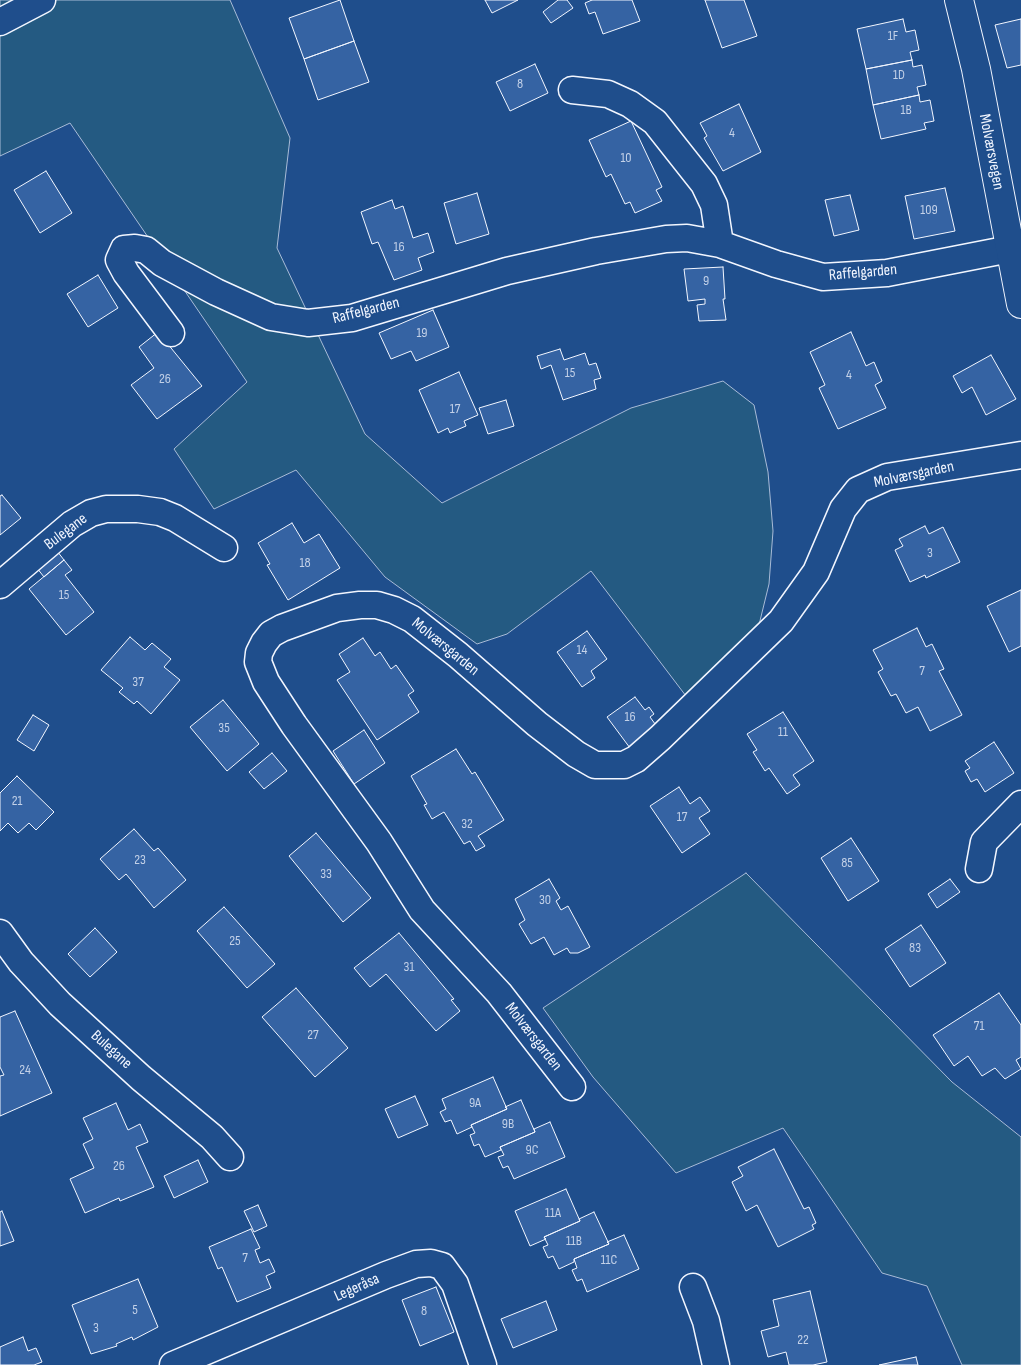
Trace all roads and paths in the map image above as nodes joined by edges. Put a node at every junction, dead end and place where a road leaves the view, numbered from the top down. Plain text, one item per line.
1 (42, 0) edge
2 (959, 0) edge
3 (0, 22) edge
4 (572, 90) dead end
5 (720, 244) junction
6 (1010, 249) junction
7 (1021, 304) edge
8 (171, 333) dead end
9 (1021, 455) edge
10 (224, 548) dead end
11 (0, 585) edge
12 (1021, 804) edge
13 (978, 869) dead end
14 (0, 933) edge
15 (572, 1087) dead end
16 (230, 1157) dead end
17 (693, 1287) dead end
18 (174, 1365) edge
19 (483, 1365) edge
20 (716, 1365) edge

1 - 3 street
2 - 6 street, Molværsvegen
4 - 5 street
5 - 6 street, Raffelgarden
5 - 8 street, Raffelgarden
6 - 7 street, Molværsvegen
9 - 15 street, Molværsgarden
10 - 11 street, Bulegane
12 - 13 street
14 - 16 street, Bulegane
17 - 20 street
18 - 19 street, Legeråsa

